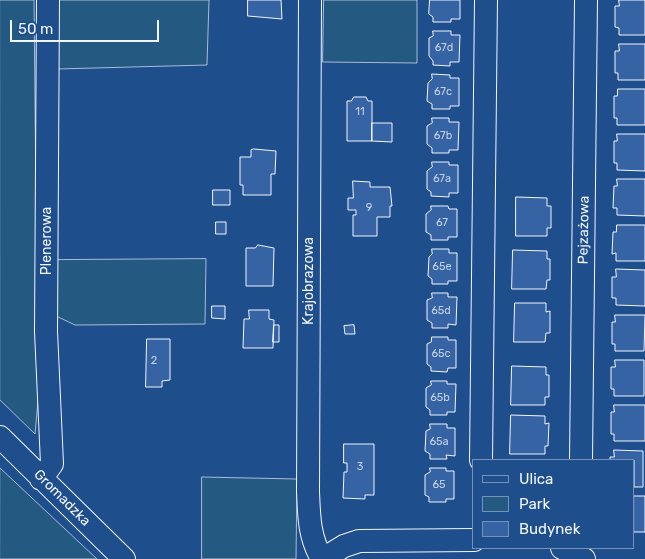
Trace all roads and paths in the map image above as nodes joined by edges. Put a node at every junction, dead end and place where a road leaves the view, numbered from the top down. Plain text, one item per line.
1 (48, 0) edge
2 (310, 0) edge
3 (486, 0) edge
4 (586, 0) edge
5 (0, 437) edge
6 (481, 459) edge
7 (581, 459) edge
8 (41, 479) junction
9 (472, 540) edge
10 (124, 559) edge
11 (323, 559) edge

1 - 8 street, Plenerowa
2 - 11 street, Krajobrazowa
3 - 6 street
4 - 7 street, Pejzażowa
5 - 8 street, Gromadzka
8 - 10 street, Gromadzka
9 - 11 street

